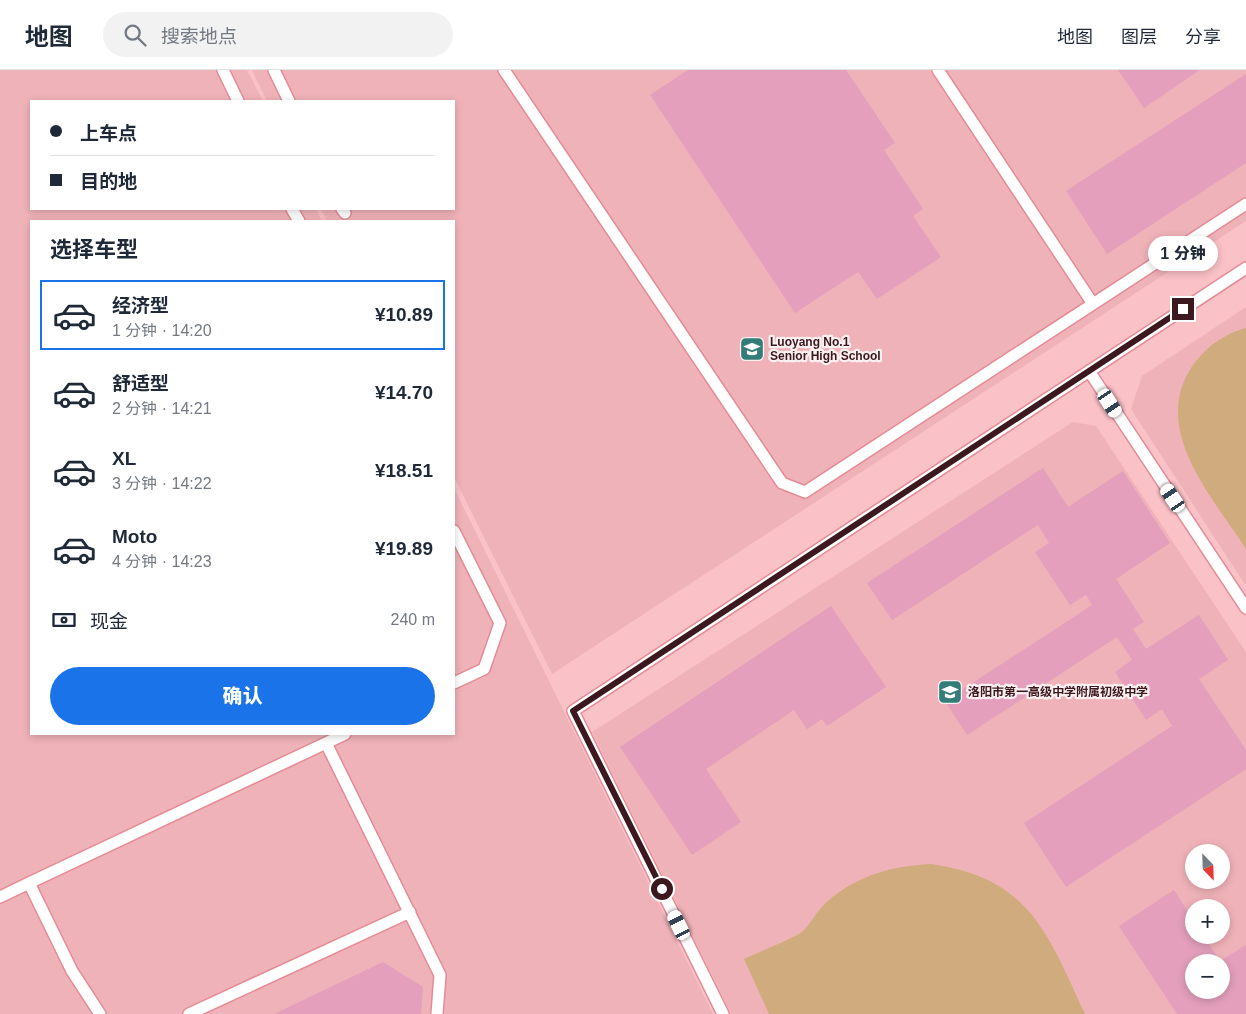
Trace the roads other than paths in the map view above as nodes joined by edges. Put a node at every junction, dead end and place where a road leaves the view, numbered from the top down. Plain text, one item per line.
1 (223, 70) edge
2 (274, 70) edge
3 (504, 70) edge
4 (938, 70) edge
5 (238, 100) edge
6 (289, 100) edge
7 (1246, 204) edge
8 (1246, 268) edge
9 (1092, 304) junction
10 (1089, 372) junction
11 (455, 533) edge
12 (1246, 608) edge
13 (455, 683) edge
14 (343, 735) edge
15 (326, 743) junction
16 (29, 883) junction
17 (0, 897) edge
18 (410, 912) junction
19 (100, 1014) edge
20 (189, 1014) edge
21 (437, 1014) edge
22 (723, 1014) edge

1 - 5 lane
2 - 6 lane
3 - 9 lane
4 - 9 lane
7 - 9 lane
8 - 10 lane
10 - 12 lane
10 - 22 lane
11 - 13 lane
14 - 15 lane
15 - 16 lane
15 - 18 lane
16 - 17 lane
16 - 19 lane
18 - 20 lane
18 - 21 lane

